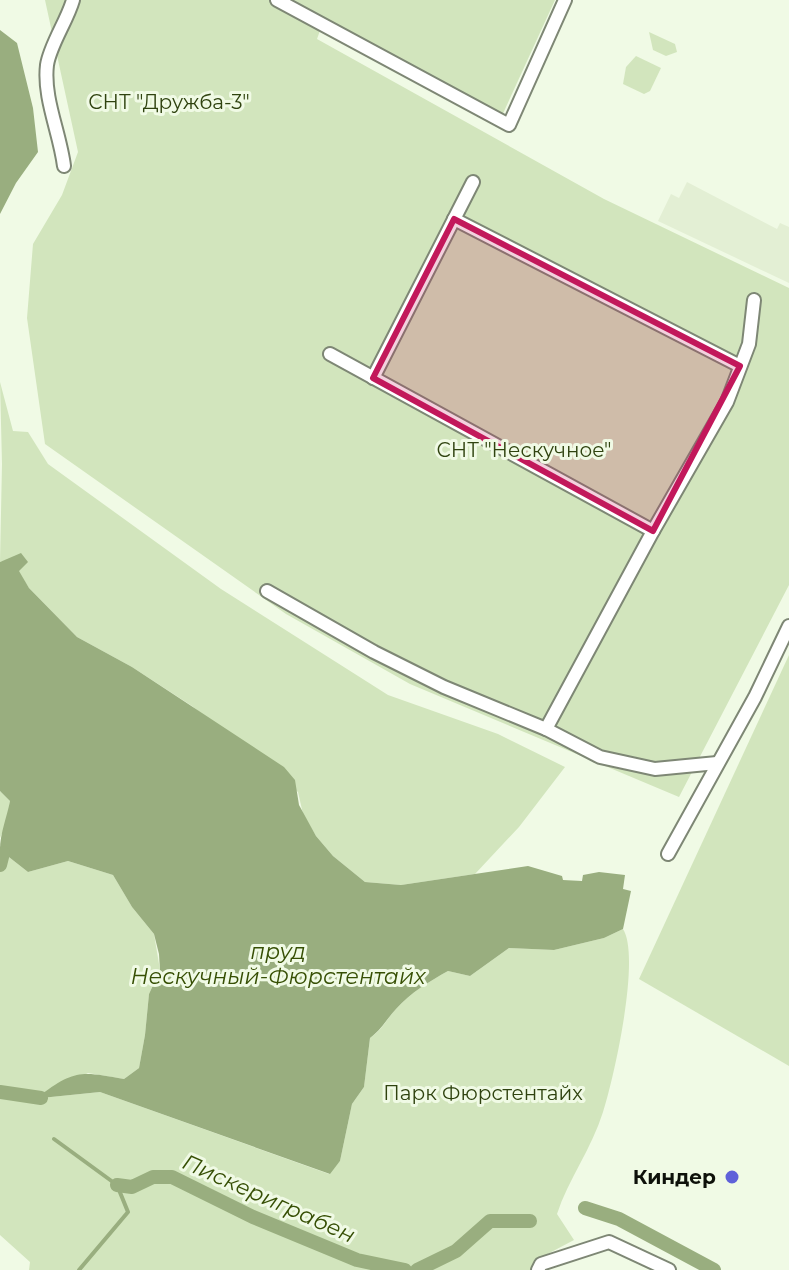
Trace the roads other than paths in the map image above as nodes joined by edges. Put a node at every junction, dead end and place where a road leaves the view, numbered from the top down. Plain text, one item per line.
1 (73, 0) edge
2 (565, 0) edge
3 (287, 2) edge
4 (64, 166) dead end
5 (473, 182) dead end
6 (454, 219) junction
7 (754, 300) dead end
8 (330, 354) dead end
9 (740, 366) junction
10 (373, 378) junction
11 (653, 531) junction
12 (267, 591) dead end
13 (789, 626) edge
14 (546, 729) junction
15 (717, 763) junction
16 (668, 854) dead end
17 (538, 1270) edge
18 (669, 1270) edge

1 - 4 street
2 - 3 street
5 - 6 street
6 - 9 street
6 - 10 street
7 - 9 street
8 - 10 street
9 - 11 street
10 - 11 street
11 - 14 street
12 - 14 street
13 - 15 street
14 - 15 street
15 - 16 street
17 - 18 street

